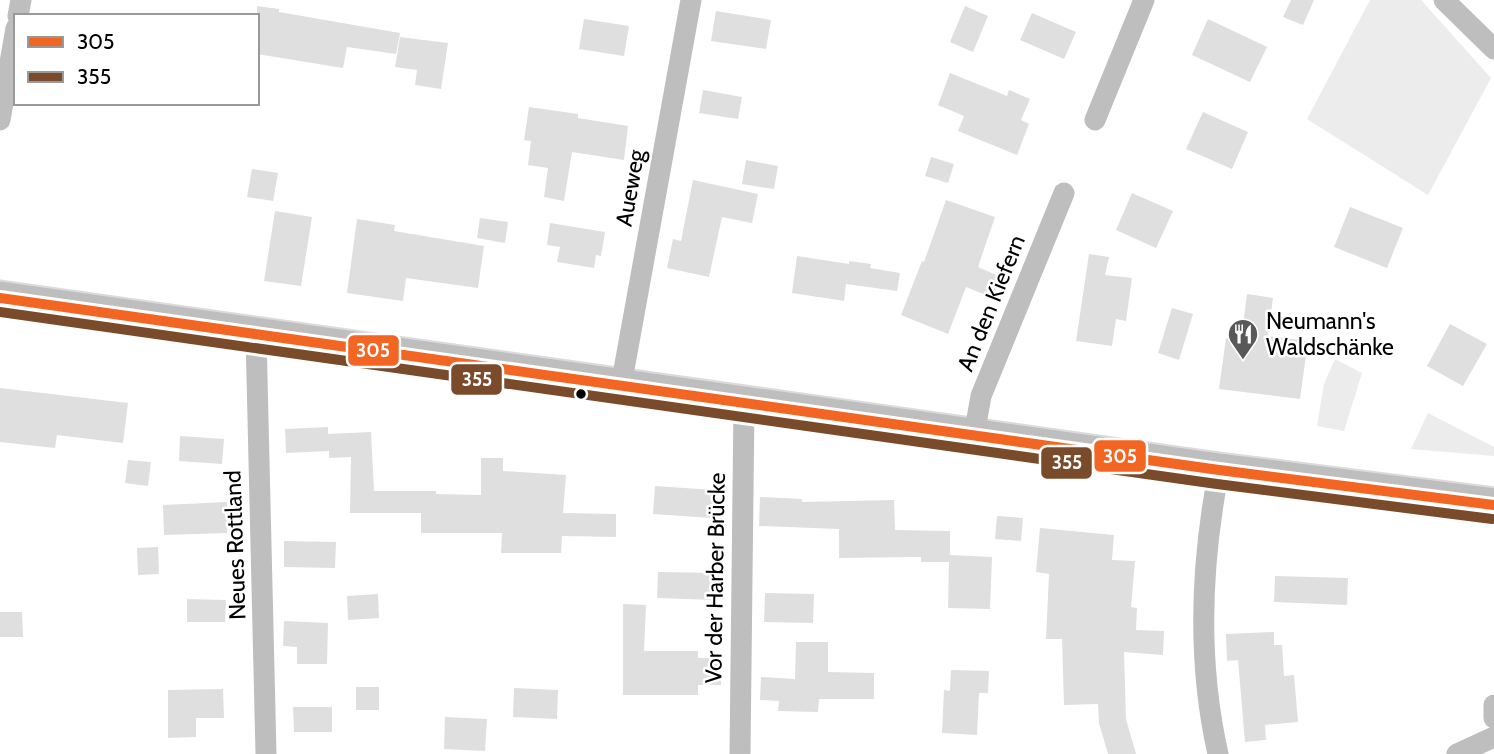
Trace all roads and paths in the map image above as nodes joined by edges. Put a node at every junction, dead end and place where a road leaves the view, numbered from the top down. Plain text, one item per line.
1 (691, 0) edge
2 (1144, 0) edge
3 (1444, 0) edge
4 (14, 40) edge
5 (1494, 49) edge
6 (0, 120) edge
7 (1095, 120) dead end
8 (1064, 193) dead end
9 (0, 298) edge
10 (256, 335) junction
11 (621, 386) junction
12 (744, 403) junction
13 (974, 435) junction
14 (1219, 470) junction
15 (1494, 505) edge
16 (1494, 705) edge
17 (1494, 719) edge
18 (1494, 737) edge
19 (267, 754) edge
20 (740, 754) edge
21 (1218, 754) edge
22 (1457, 754) edge

1 - 11 street, Aueweg
2 - 7 street
3 - 5 street
4 - 6 street
8 - 13 street, An den Kiefern
9 - 10 main road
10 - 11 main road
10 - 19 street, Neues Rottland
11 - 12 main road
12 - 13 main road
12 - 20 street, Vor der Harber Brücke
13 - 14 main road
14 - 15 main road
14 - 21 street
16 - 17 street
18 - 22 street

